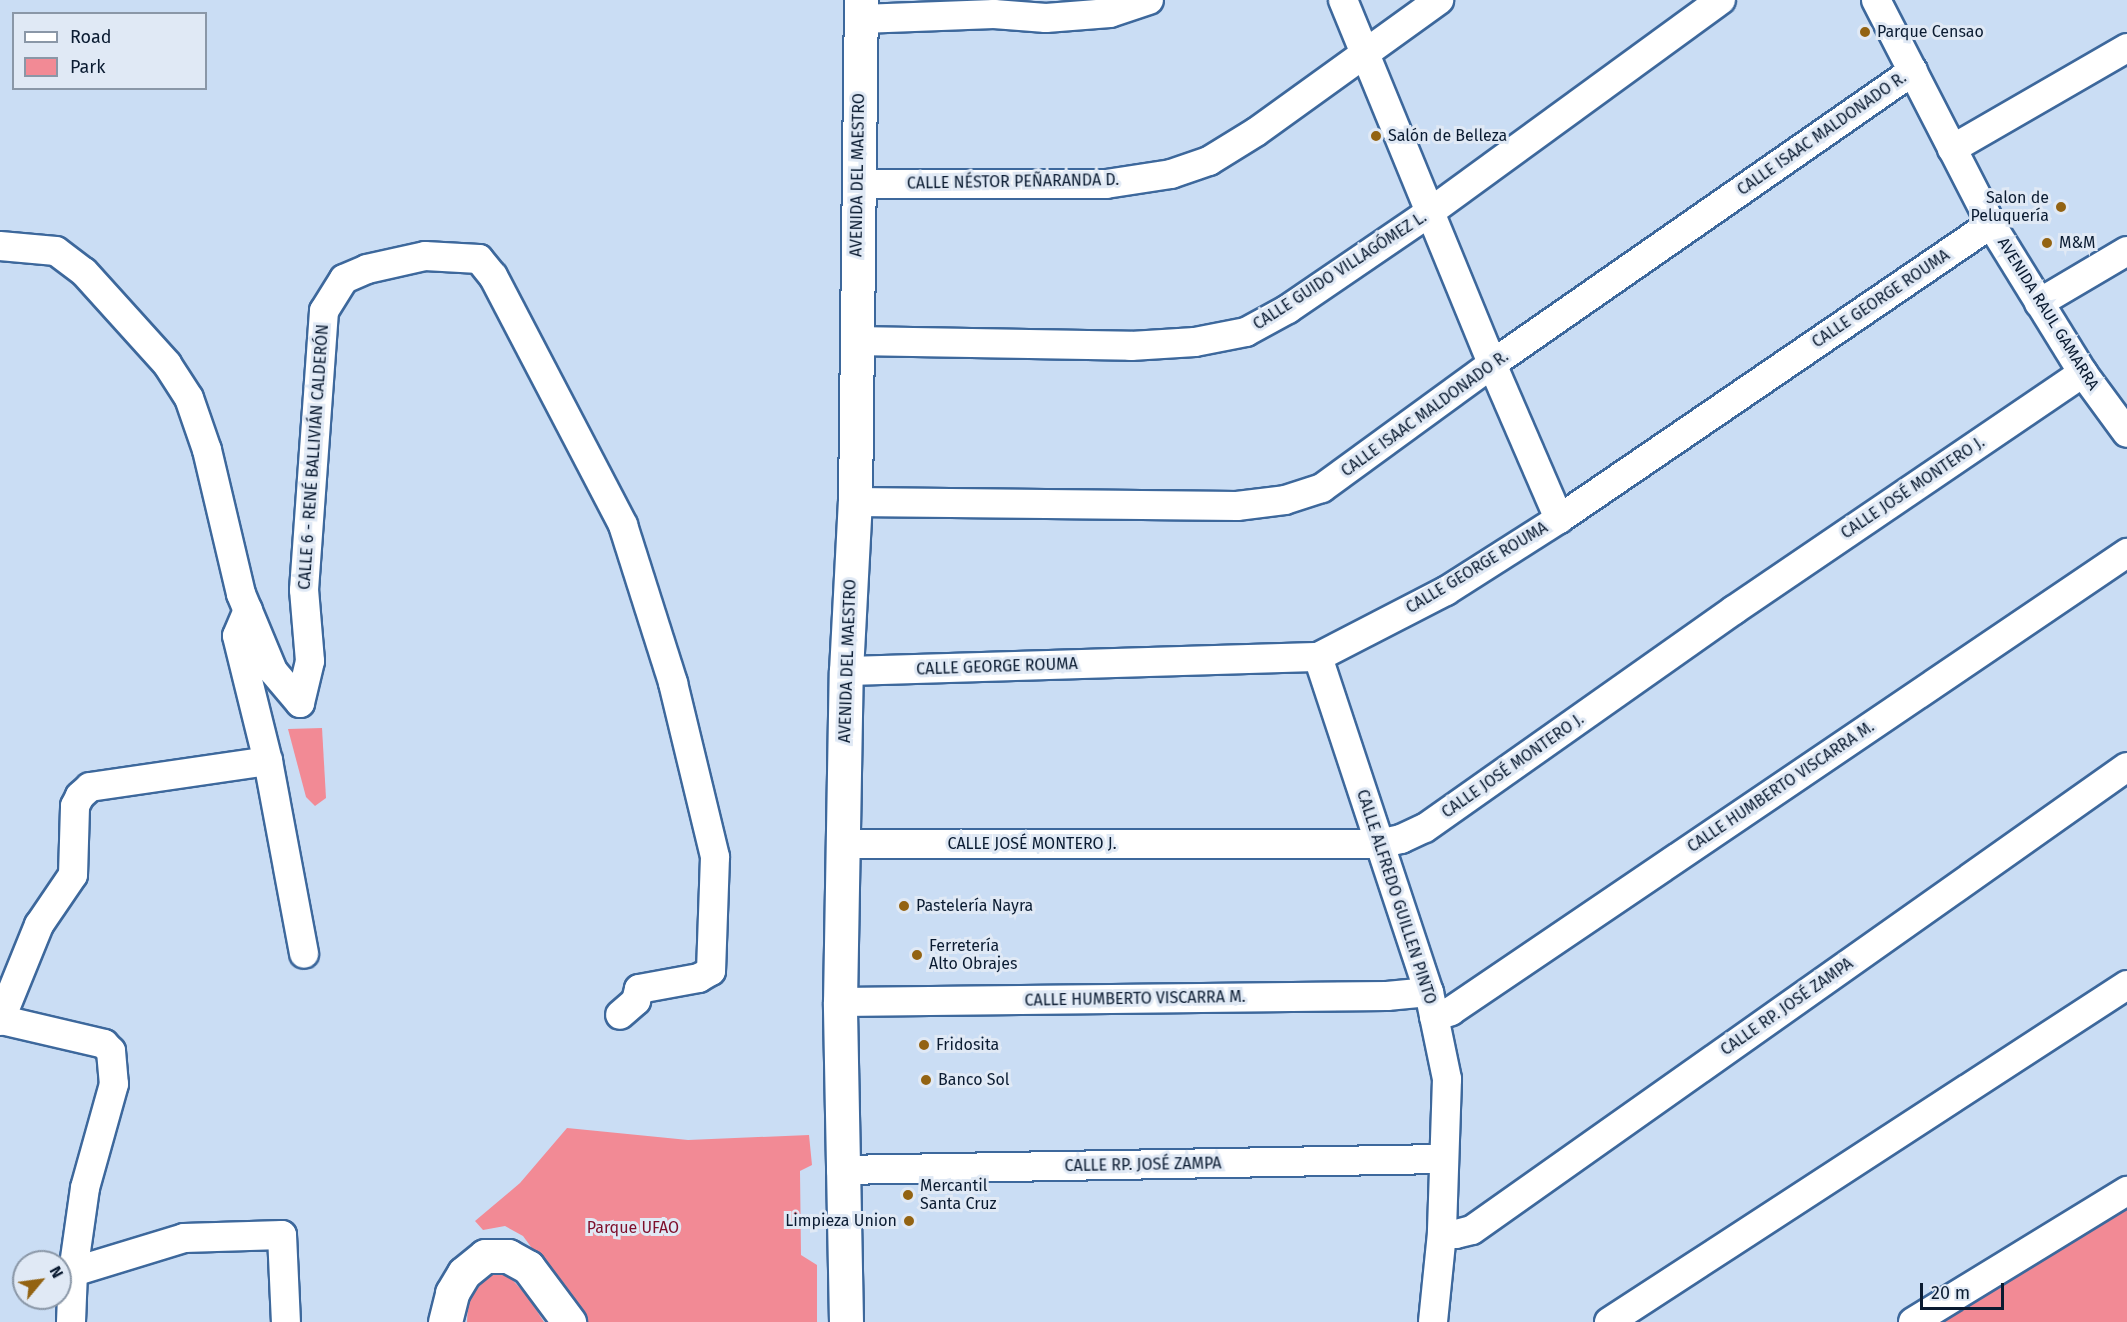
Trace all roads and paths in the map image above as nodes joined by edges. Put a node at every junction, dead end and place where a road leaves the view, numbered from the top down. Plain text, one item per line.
1 (1149, 0) edge
2 (1343, 0) edge
3 (1439, 0) edge
4 (1721, 0) edge
5 (1876, 0) edge
6 (861, 9) edge
7 (2127, 48) edge
8 (1365, 51) junction
9 (1913, 70) junction
10 (1952, 149) junction
11 (858, 184) junction
12 (1431, 212) junction
13 (1991, 224) junction
14 (0, 246) edge
15 (2127, 250) edge
16 (2039, 303) junction
17 (855, 341) junction
18 (1492, 364) junction
19 (2083, 373) junction
20 (2127, 433) edge
21 (855, 502) junction
22 (1559, 519) junction
23 (2127, 553) edge
24 (248, 610) junction
25 (1318, 657) junction
26 (846, 671) junction
27 (268, 761) junction
28 (2127, 767) edge
29 (844, 844) junction
30 (1379, 844) junction
31 (304, 954) dead end
32 (2127, 986) edge
33 (840, 1002) junction
34 (1431, 1004) junction
35 (3, 1015) edge
36 (620, 1015) dead end
37 (1444, 1159) junction
38 (841, 1170) junction
39 (2127, 1191) edge
40 (1442, 1233) junction
41 (73, 1272) junction
42 (71, 1322) edge
43 (286, 1322) edge
44 (445, 1322) edge
45 (569, 1322) edge
46 (846, 1322) edge
47 (1432, 1322) edge
48 (1609, 1322) edge
49 (1913, 1322) edge

1 - 6 street
2 - 8 street
3 - 8 street, CALLE NÉSTOR PEÑARANDA D.
4 - 12 street, CALLE GUIDO VILLAGÓMEZ L.
5 - 9 street, AVENIDA RAUL GAMARRA
6 - 11 main road, AVENIDA DEL MAESTRO
7 - 10 street
8 - 11 street, CALLE NÉSTOR PEÑARANDA D.
8 - 12 street
9 - 10 street, AVENIDA RAUL GAMARRA
9 - 18 street, CALLE ISAAC MALDONADO R.
10 - 13 street, AVENIDA RAUL GAMARRA
11 - 17 main road, AVENIDA DEL MAESTRO
12 - 17 street, CALLE GUIDO VILLAGÓMEZ L.
12 - 18 street
13 - 16 street, AVENIDA RAUL GAMARRA
13 - 22 street, CALLE GEORGE ROUMA
14 - 24 street, CALLE 6 - RENÉ BALLIVIÁN CALDERÓN
15 - 16 street
16 - 19 street, AVENIDA RAUL GAMARRA
17 - 21 main road, AVENIDA DEL MAESTRO
18 - 21 street, CALLE ISAAC MALDONADO R.
18 - 22 street
19 - 20 street, AVENIDA RAUL GAMARRA
19 - 30 street, CALLE JOSÉ MONTERO J.
21 - 26 main road, AVENIDA DEL MAESTRO
22 - 25 street, CALLE GEORGE ROUMA
23 - 34 street, CALLE HUMBERTO VISCARRA M.
24 - 27 street
24 - 36 street, CALLE 6 - RENÉ BALLIVIÁN CALDERÓN
25 - 26 street, CALLE GEORGE ROUMA
25 - 30 street, CALLE ALFREDO GUILLEN PINTO
26 - 29 main road, AVENIDA DEL MAESTRO
27 - 31 street
27 - 35 street
28 - 40 street, CALLE RP. JOSÉ ZAMPA
29 - 30 street, CALLE JOSÉ MONTERO J.
29 - 33 main road, AVENIDA DEL MAESTRO
30 - 34 street, CALLE ALFREDO GUILLEN PINTO
32 - 48 street
33 - 34 street, CALLE HUMBERTO VISCARRA M.
33 - 38 main road, AVENIDA DEL MAESTRO
34 - 37 street, CALLE ALFREDO GUILLEN PINTO
35 - 41 street
37 - 38 street, CALLE RP. JOSÉ ZAMPA
37 - 40 street, CALLE ALFREDO GUILLEN PINTO
38 - 46 main road, AVENIDA DEL MAESTRO
39 - 49 street
40 - 47 street, CALLE ALFREDO GUILLEN PINTO
41 - 42 street
41 - 43 street
44 - 45 main road

